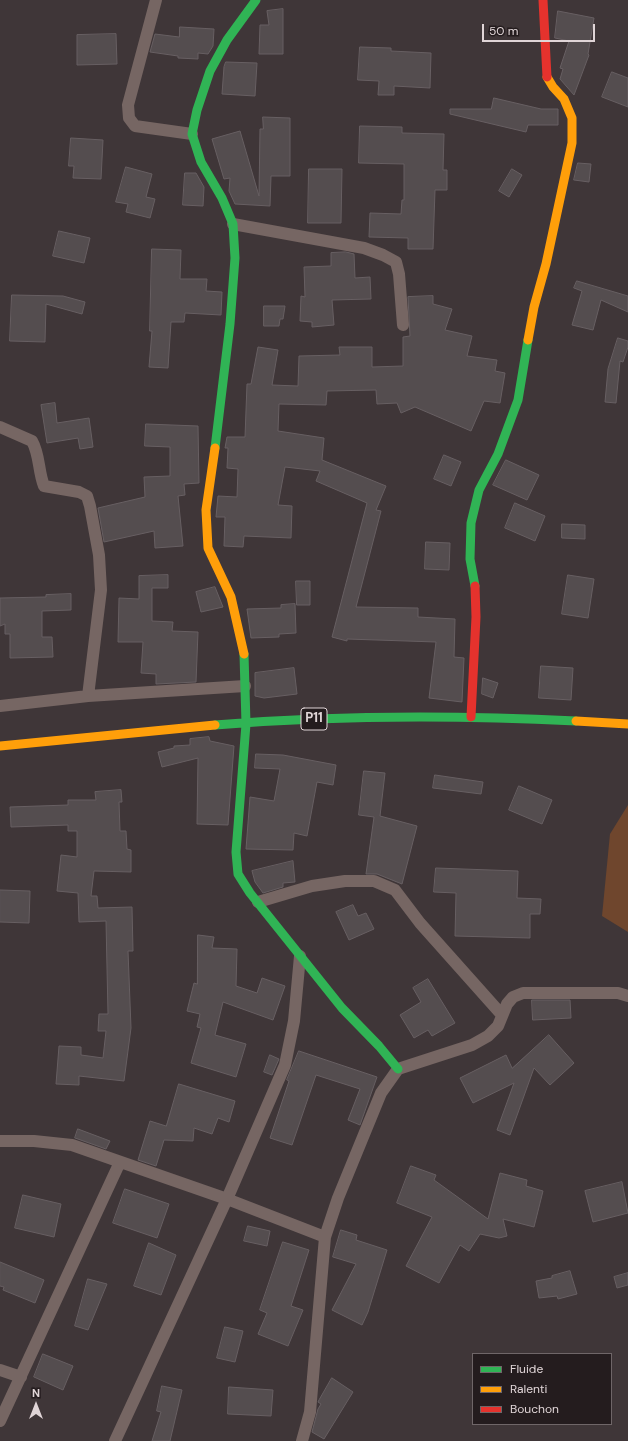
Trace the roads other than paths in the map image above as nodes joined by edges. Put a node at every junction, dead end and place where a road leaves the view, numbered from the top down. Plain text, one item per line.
1 (156, 0) edge
2 (256, 0) edge
3 (543, 0) edge
4 (192, 134) junction
5 (233, 224) junction
6 (403, 325) dead end
7 (0, 427) edge
8 (245, 686) junction
9 (88, 696) junction
10 (0, 706) edge
11 (471, 717) junction
12 (246, 724) junction
13 (628, 724) edge
14 (0, 746) edge
15 (258, 902) junction
16 (300, 956) junction
17 (628, 996) edge
18 (502, 1015) junction
19 (398, 1069) junction
20 (0, 1141) edge
21 (120, 1162) junction
22 (227, 1199) junction
23 (325, 1237) junction
24 (0, 1370) edge
25 (20, 1377) junction
26 (0, 1421) edge
27 (115, 1441) edge
28 (302, 1441) edge

1 - 4 street
2 - 4 street
3 - 11 street
4 - 5 street
5 - 6 street
5 - 8 street
7 - 9 street
8 - 9 street
8 - 12 street
9 - 10 street
11 - 12 street, P11
11 - 13 street, P11
12 - 14 street, P11
12 - 15 street
15 - 16 street
15 - 18 street
16 - 19 street
16 - 22 street
17 - 18 street
18 - 19 street
19 - 23 street
20 - 21 street
21 - 22 street
21 - 25 street
22 - 23 street
22 - 27 street
23 - 28 street
24 - 25 street
25 - 26 street

